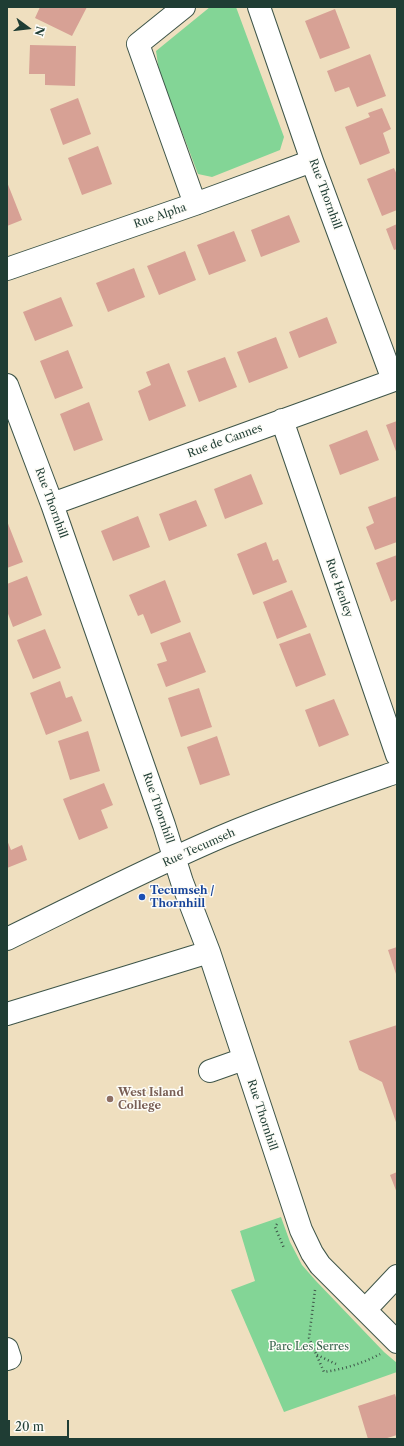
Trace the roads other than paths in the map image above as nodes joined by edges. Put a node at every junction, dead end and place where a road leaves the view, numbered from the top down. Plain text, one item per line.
1 (184, 7) edge
2 (259, 7) edge
3 (312, 161) junction
4 (195, 204) junction
5 (7, 269) edge
6 (395, 380) edge
7 (7, 385) edge
8 (282, 420) junction
9 (52, 504) junction
10 (397, 755) edge
11 (397, 772) edge
12 (175, 858) junction
13 (7, 939) edge
14 (209, 952) junction
15 (7, 1014) edge
16 (244, 1059) junction
17 (210, 1071) dead end
18 (397, 1276) edge
19 (365, 1310) junction
20 (390, 1347) edge
21 (7, 1349) edge
22 (7, 1359) edge

1 - 4 street
2 - 3 street, Rue Thornhill
3 - 4 street, Rue Alpha
3 - 6 street, Rue Thornhill
4 - 5 street, Rue Alpha
6 - 8 street, Rue de Cannes
7 - 9 street, Rue Thornhill
8 - 9 street, Rue de Cannes
8 - 10 street, Rue Henley
9 - 12 street, Rue Thornhill
11 - 12 street, Rue Tecumseh
12 - 13 street, Rue Tecumseh
12 - 14 street, Rue Thornhill
14 - 15 street
14 - 16 street, Rue Thornhill
16 - 17 street
16 - 19 street, Rue Thornhill
18 - 19 street
19 - 20 street, Rue Thornhill
21 - 22 street

